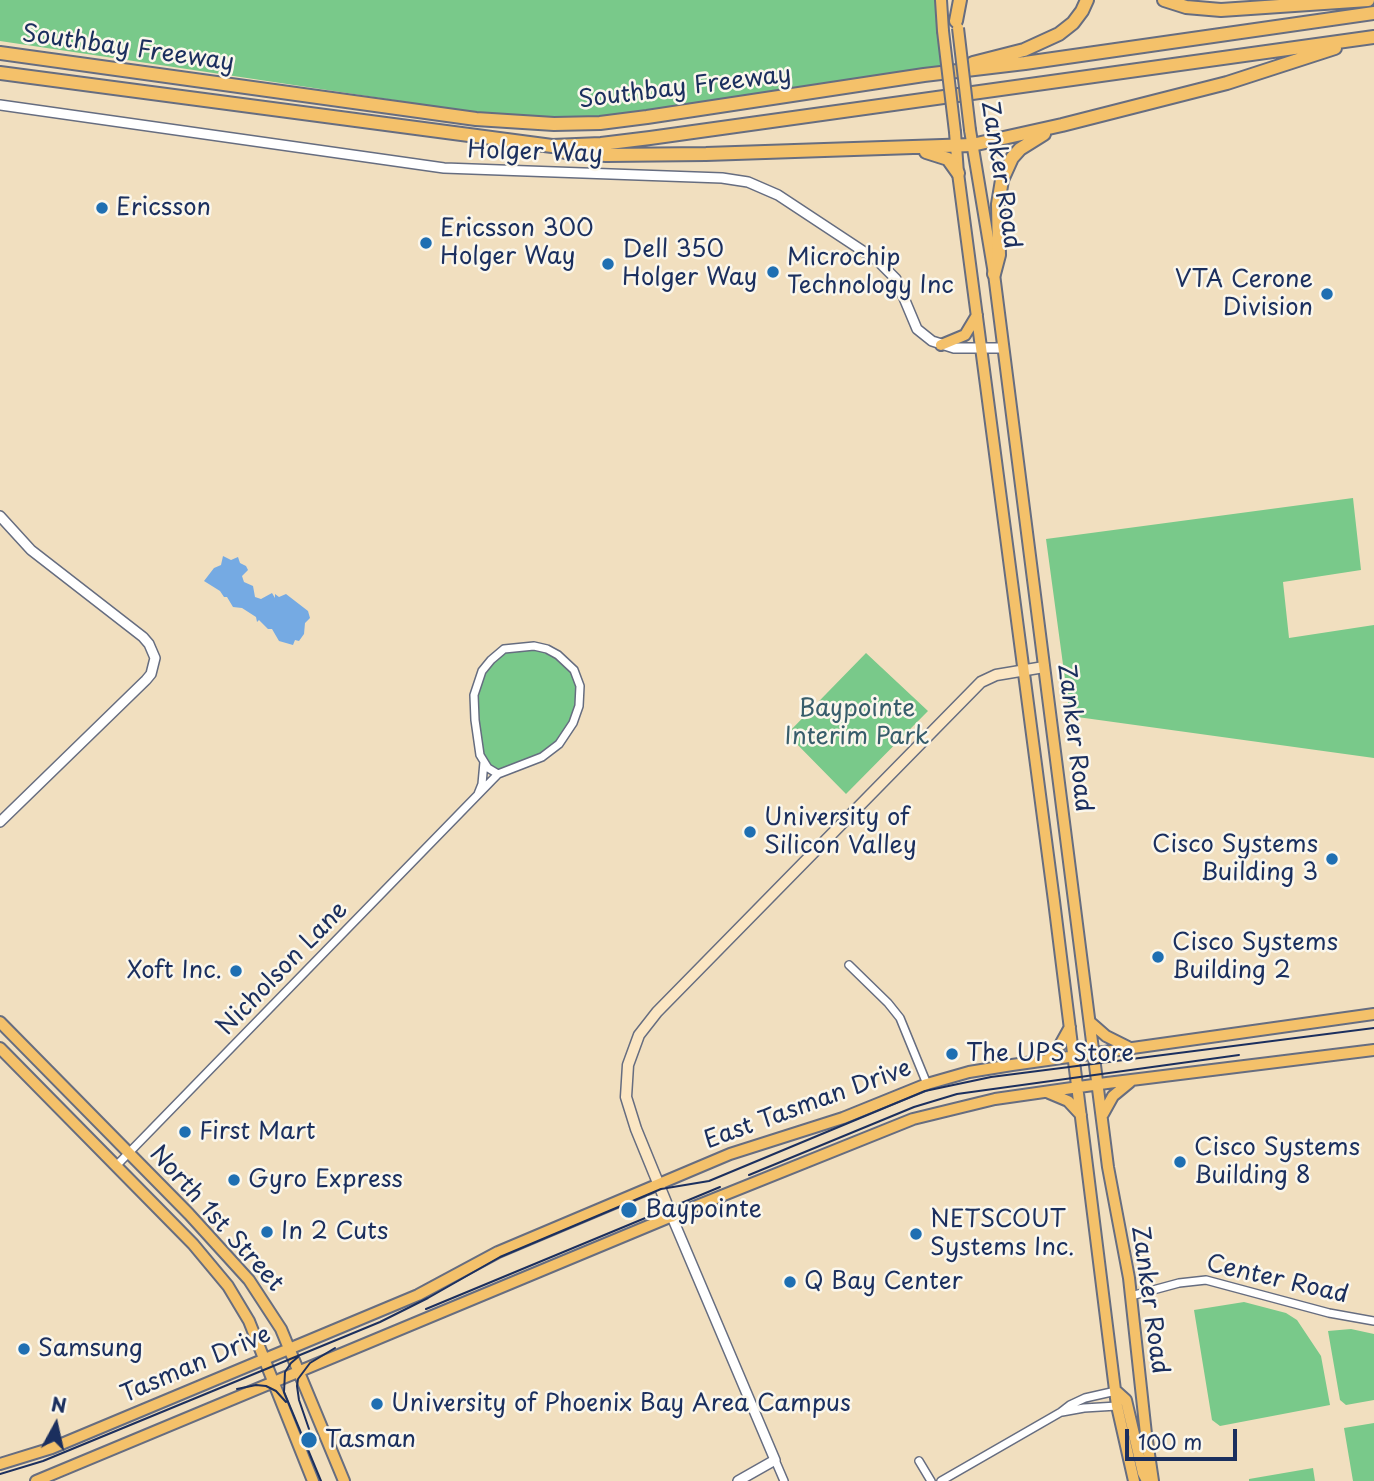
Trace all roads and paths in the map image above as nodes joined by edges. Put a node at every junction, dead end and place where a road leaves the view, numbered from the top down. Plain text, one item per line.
1 (941, 0) edge
2 (957, 0) edge
3 (1087, 0) edge
4 (1164, 0) edge
5 (1368, 0) edge
6 (1374, 13) edge
7 (1374, 20) edge
8 (957, 24) joint
9 (1370, 37) edge
10 (0, 53) edge
11 (0, 73) edge
12 (924, 75) junction
13 (350, 101) junction
14 (0, 105) edge
15 (1062, 125) junction
16 (972, 145) junction
17 (541, 146) junction
18 (956, 147) junction
19 (902, 148) junction
20 (958, 173) junction
21 (994, 274) junction
22 (978, 312) junction
23 (941, 345) junction
24 (1003, 348) junction
25 (981, 349) junction
26 (0, 516) edge
27 (1044, 667) junction
28 (1023, 670) junction
29 (484, 762) junction
30 (498, 774) junction
31 (477, 798) junction
32 (0, 822) edge
33 (849, 965) dead end
34 (1374, 1013) edge
35 (0, 1022) edge
36 (1090, 1022) junction
37 (1070, 1027) junction
38 (0, 1048) edge
39 (1130, 1048) junction
40 (1374, 1051) edge
41 (1094, 1054) junction
42 (1073, 1056) junction
43 (1048, 1059) junction
44 (1132, 1080) junction
45 (927, 1084) junction
46 (1098, 1084) junction
47 (1077, 1087) junction
48 (1047, 1092) junction
49 (1103, 1114) junction
50 (1081, 1115) junction
51 (129, 1153) junction
52 (116, 1166) junction
53 (659, 1184) junction
54 (672, 1217) junction
55 (1131, 1296) junction
56 (1374, 1321) edge
57 (289, 1349) junction
58 (264, 1359) junction
59 (299, 1372) junction
60 (273, 1383) junction
61 (1116, 1391) junction
62 (1117, 1406) junction
63 (1061, 1412) junction
64 (775, 1460) junction
65 (919, 1461) dead end
66 (0, 1464) edge
67 (36, 1481) edge
68 (313, 1481) edge
69 (344, 1481) edge
70 (738, 1481) edge
71 (784, 1481) edge
72 (931, 1481) edge
73 (941, 1481) edge
74 (1134, 1481) edge
75 (1147, 1481) edge
76 (1153, 1481) edge

1 - 18 main road, Zanker Road, bridge
2 - 8 highway
3 - 12 highway
4 - 5 highway
6 - 12 highway, Southbay Freeway
7 - 13 highway
8 - 16 main road, Zanker Road, bridge
9 - 15 highway
9 - 17 highway, Southbay Freeway
10 - 13 highway, Southbay Freeway
11 - 17 highway, Southbay Freeway
12 - 13 highway, Southbay Freeway
14 - 23 street, Holger Way
15 - 16 highway
15 - 21 highway
16 - 18 highway
16 - 21 main road, Zanker Road
17 - 19 highway
18 - 19 highway
18 - 20 main road, Zanker Road
19 - 20 highway
20 - 22 main road, Zanker Road
21 - 24 main road, Zanker Road
22 - 23 main road
22 - 25 main road, Zanker Road
23 - 25 street
24 - 25 street
24 - 27 main road, Zanker Road
25 - 28 main road, Zanker Road
26 - 32 street
27 - 28 main road
27 - 36 main road, Zanker Road
28 - 37 main road, Zanker Road
28 - 53 main road
29 - 30 street
29 - 30 street, Nicholson Lane
29 - 31 street, Nicholson Lane
30 - 31 street, Nicholson Lane
31 - 51 street, Nicholson Lane
33 - 45 street
34 - 39 main road, East Tasman Drive
35 - 51 main road, North 1st Street
36 - 39 main road
36 - 41 main road, Zanker Road
37 - 42 main road, Zanker Road
37 - 43 main road
38 - 52 main road, North 1st Street
39 - 41 main road, East Tasman Drive
40 - 44 main road, East Tasman Drive
41 - 42 main road, East Tasman Drive
41 - 46 main road, Zanker Road
42 - 43 main road, East Tasman Drive
42 - 47 main road, Zanker Road
43 - 45 main road, East Tasman Drive
44 - 46 main road, East Tasman Drive
44 - 49 main road
45 - 53 main road, East Tasman Drive
46 - 47 main road, East Tasman Drive
46 - 49 main road, Zanker Road
47 - 48 main road, East Tasman Drive
47 - 50 main road, Zanker Road
48 - 50 main road
48 - 54 main road, East Tasman Drive
49 - 55 main road, Zanker Road
50 - 61 main road, Zanker Road
51 - 52 street, Nicholson Lane
51 - 57 main road, North 1st Street
52 - 58 main road, North 1st Street
53 - 54 main road
53 - 57 main road, East Tasman Drive
54 - 59 main road, East Tasman Drive
54 - 64 street
55 - 56 street, Center Road
55 - 76 main road, Zanker Road
57 - 58 main road, Tasman Drive
57 - 59 main road, North 1st Street
58 - 60 main road, North 1st Street
58 - 66 main road, Tasman Drive
59 - 60 main road, Tasman Drive
59 - 69 main road, North 1st Street
60 - 67 main road, Tasman Drive
60 - 68 main road, North 1st Street
61 - 62 main road, Zanker Road
61 - 63 street
61 - 75 main road
62 - 63 street
62 - 74 main road, Zanker Road
63 - 73 street
64 - 70 street
64 - 71 street
65 - 72 street

